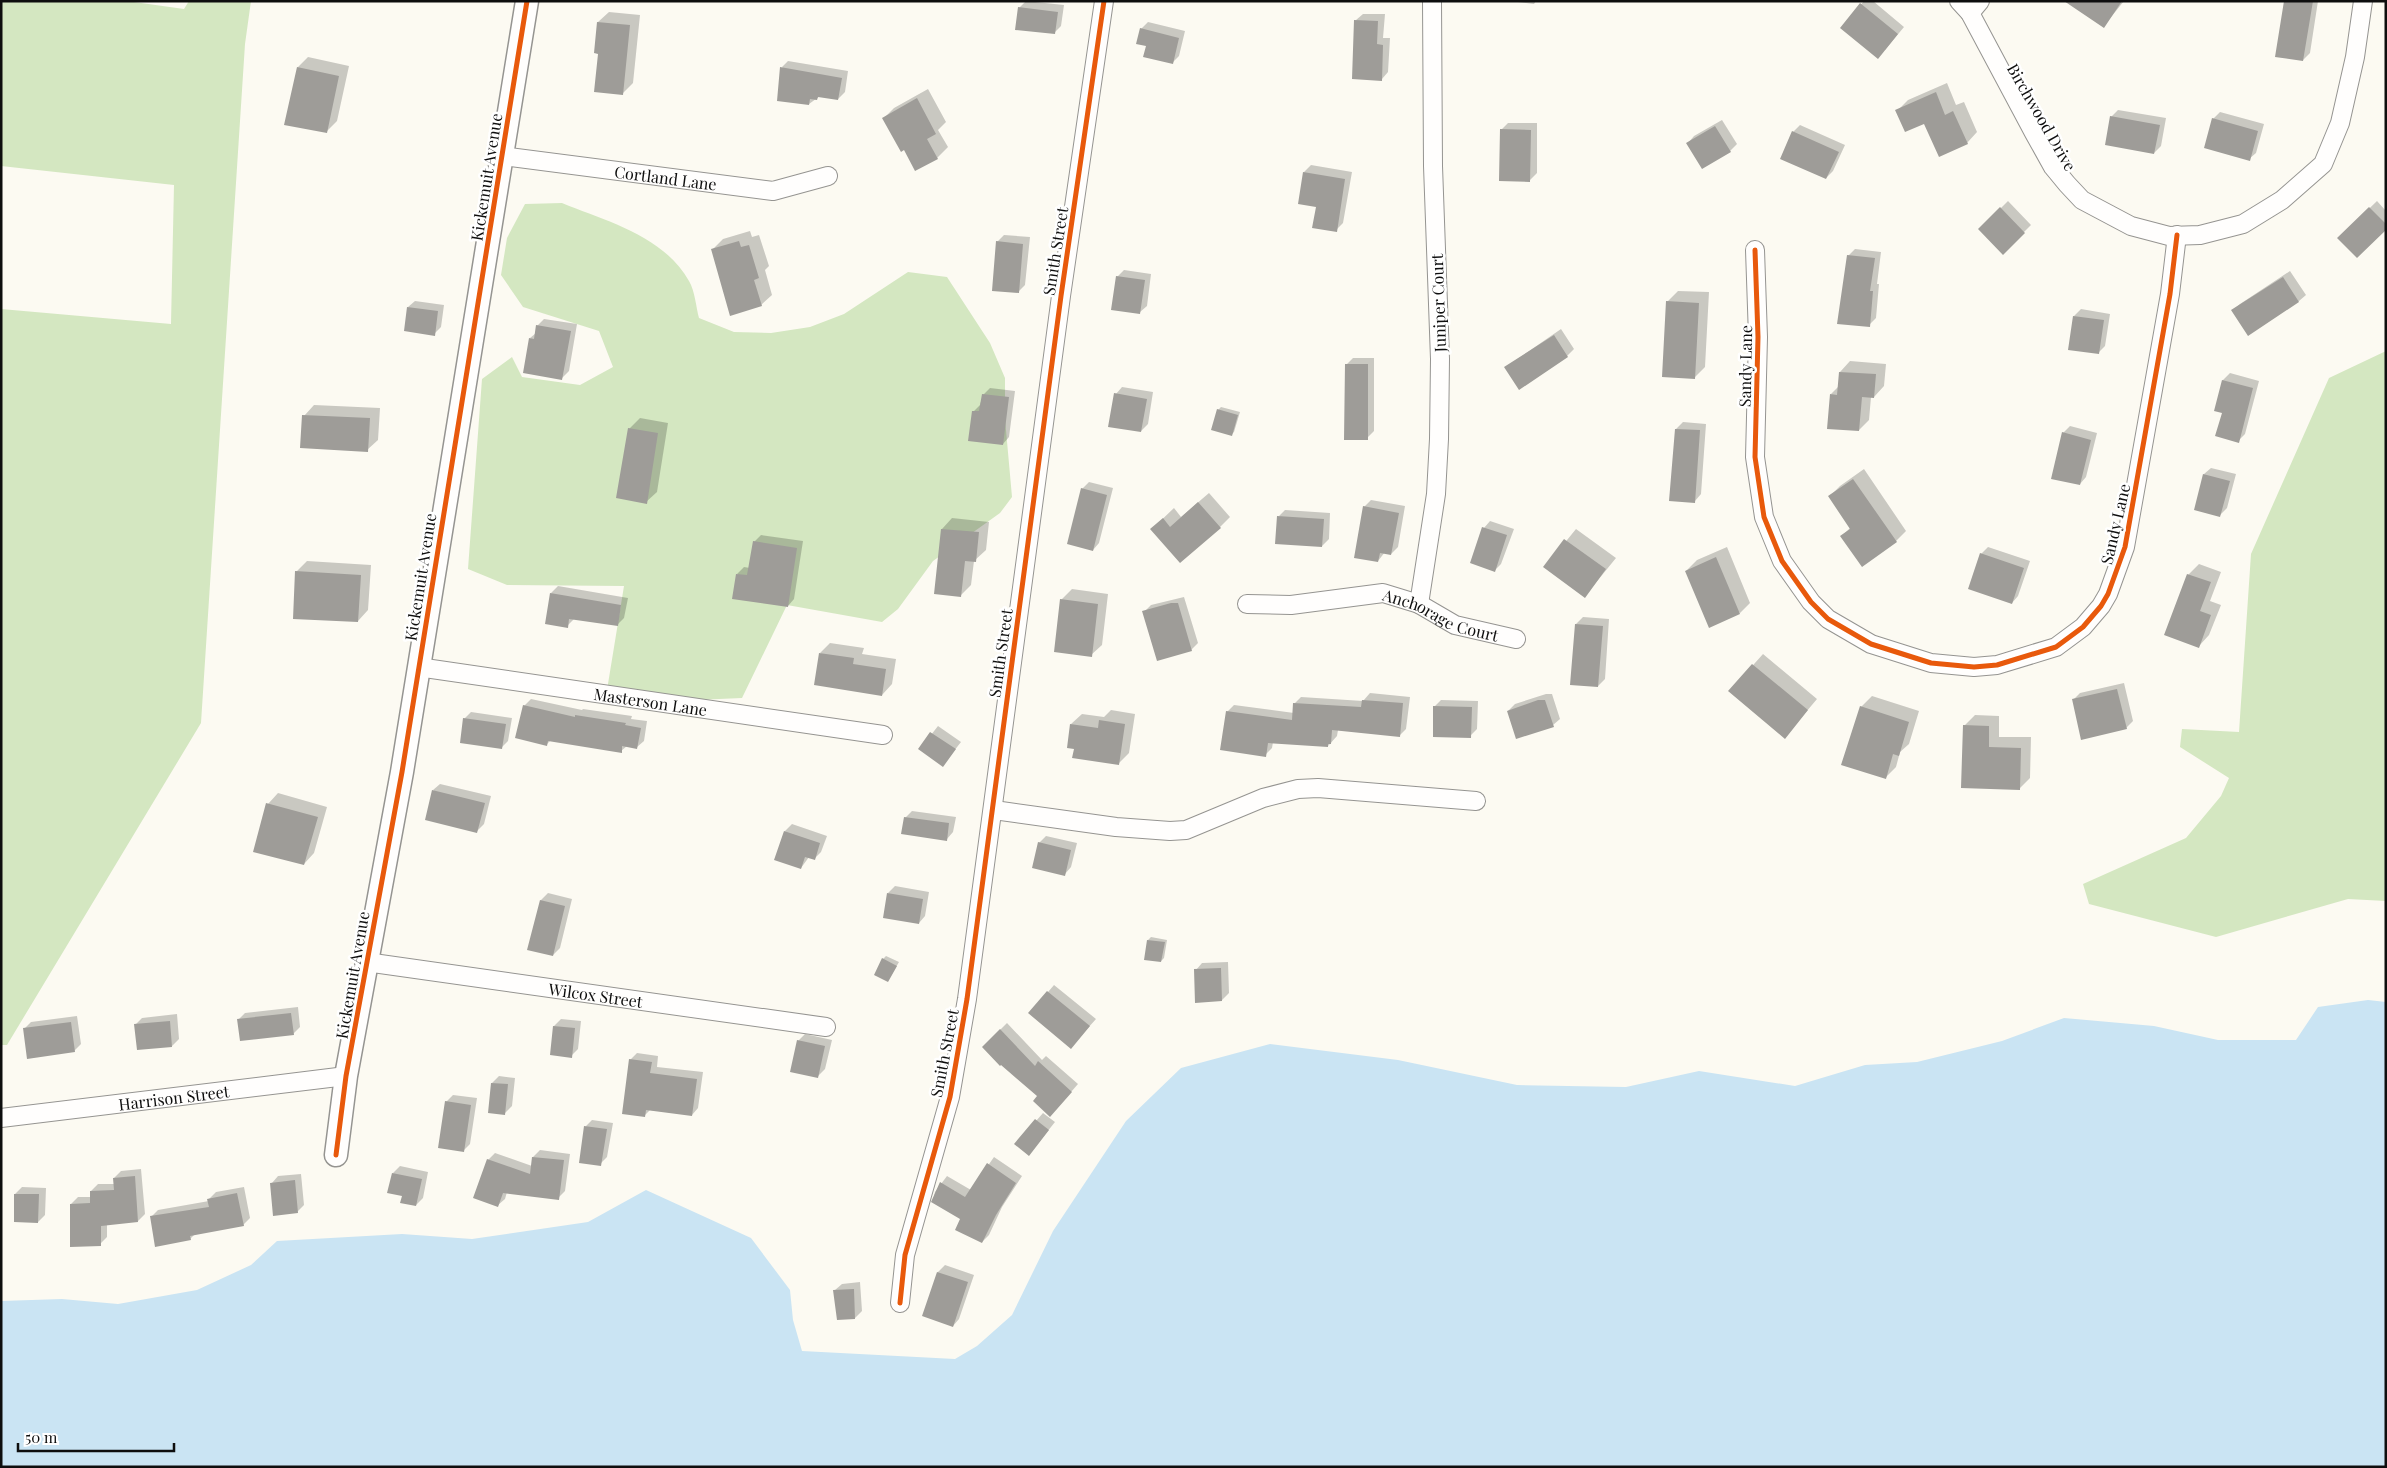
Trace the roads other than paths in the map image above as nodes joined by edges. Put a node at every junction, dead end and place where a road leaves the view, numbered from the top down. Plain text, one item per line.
1 (527, 1) edge
2 (1104, 1) edge
3 (1432, 1) edge
4 (2363, 1) edge
5 (1970, 5) edge
6 (502, 156) junction
7 (828, 176) dead end
8 (2177, 235) junction
9 (1756, 250) dead end
10 (1246, 604) dead end
11 (1419, 604) junction
12 (1516, 639) dead end
13 (418, 667) junction
14 (883, 735) dead end
15 (1476, 801) dead end
16 (994, 810) junction
17 (366, 962) junction
18 (826, 1027) dead end
19 (346, 1076) junction
20 (1, 1118) edge
21 (336, 1155) dead end
22 (900, 1303) dead end

1 - 6 street, Kickemuit Avenue
2 - 16 street, Smith Street
3 - 11 street, Juniper Court
4 - 8 street, Birchwood Drive
5 - 8 street, Birchwood Drive
6 - 7 street, Cortland Lane
6 - 13 street, Kickemuit Avenue
8 - 9 street, Sandy Lane
10 - 11 street, Anchorage Court
11 - 12 street, Anchorage Court
13 - 14 street, Masterson Lane
13 - 17 street, Kickemuit Avenue
15 - 16 street
16 - 22 street, Smith Street
17 - 18 street, Wilcox Street
17 - 19 street, Kickemuit Avenue
19 - 20 street, Harrison Street
19 - 21 street, Kickemuit Avenue

